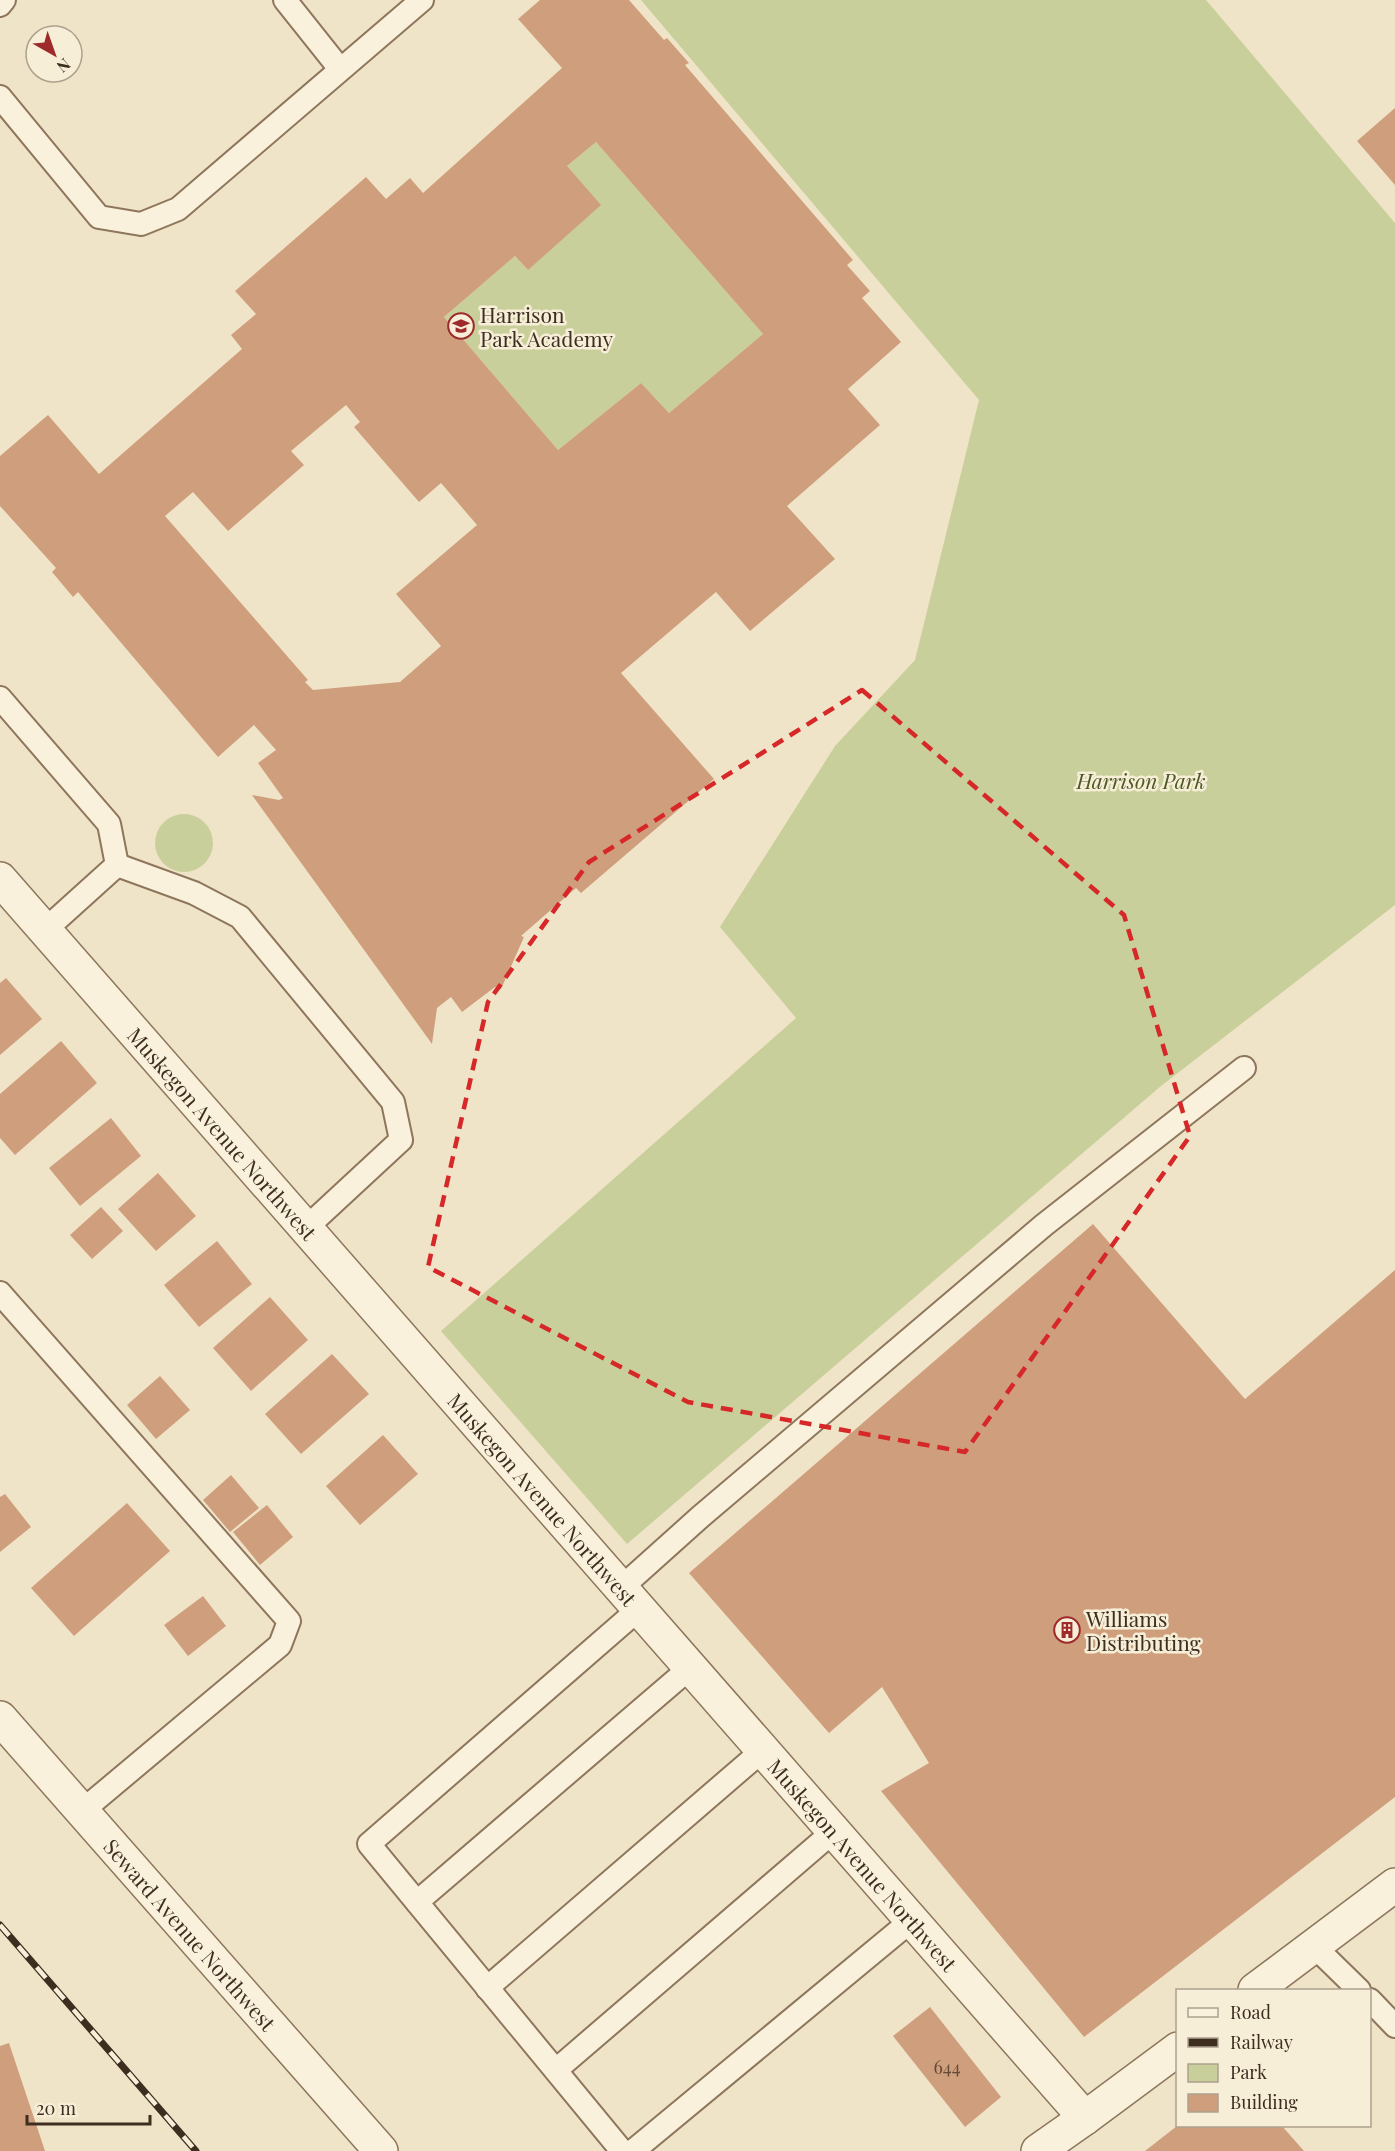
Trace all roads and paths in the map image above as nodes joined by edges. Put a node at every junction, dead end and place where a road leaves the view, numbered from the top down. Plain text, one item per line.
1 (4, 0) edge
2 (285, 0) edge
3 (422, 0) edge
4 (0, 5) edge
5 (340, 69) junction
6 (0, 96) edge
7 (0, 698) edge
8 (117, 865) junction
9 (0, 879) edge
10 (45, 930) junction
11 (1244, 1068) dead end
12 (306, 1228) junction
13 (0, 1293) edge
14 (630, 1598) junction
15 (691, 1667) junction
16 (0, 1718) edge
17 (763, 1750) junction
18 (82, 1811) junction
19 (834, 1831) junction
20 (1395, 1885) edge
21 (417, 1902) junction
22 (912, 1920) junction
23 (1314, 1946) junction
24 (487, 1988) junction
25 (1256, 1989) edge
26 (1358, 1989) edge
27 (1371, 2001) edge
28 (1395, 2026) edge
29 (1176, 2050) edge
30 (556, 2070) junction
31 (1085, 2118) junction
32 (381, 2151) edge
33 (622, 2151) edge
34 (633, 2151) edge
35 (1038, 2151) edge

1 - 4 lane
2 - 5 lane
3 - 5 lane
5 - 6 lane
7 - 8 lane
8 - 10 lane
8 - 12 lane
9 - 10 street, Muskegon Avenue Northwest
10 - 12 street, Muskegon Avenue Northwest
11 - 14 lane
12 - 14 street, Muskegon Avenue Northwest
13 - 18 lane
14 - 15 street, Muskegon Avenue Northwest
14 - 21 lane
15 - 17 street, Muskegon Avenue Northwest
15 - 21 lane
16 - 18 street, Seward Avenue Northwest
17 - 19 street, Muskegon Avenue Northwest
17 - 24 lane
18 - 32 street, Seward Avenue Northwest
19 - 22 street, Muskegon Avenue Northwest
19 - 30 lane
20 - 23 street
21 - 24 lane
22 - 31 street, Muskegon Avenue Northwest
22 - 34 lane
23 - 25 street
23 - 26 lane
24 - 30 lane
27 - 28 lane
29 - 31 street
30 - 33 lane
31 - 35 street

